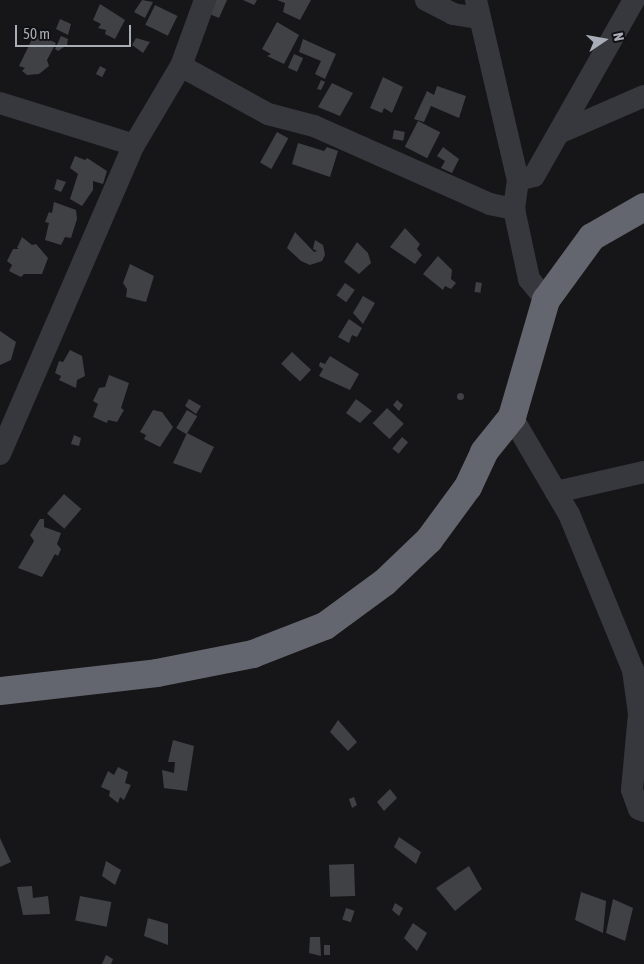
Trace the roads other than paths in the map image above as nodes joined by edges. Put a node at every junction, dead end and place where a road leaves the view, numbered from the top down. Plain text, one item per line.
1 (426, 0) edge
2 (634, 0) edge
3 (199, 2) edge
4 (478, 9) edge
5 (181, 66) junction
6 (644, 96) edge
7 (0, 103) edge
8 (558, 133) junction
9 (134, 146) junction
10 (518, 180) junction
11 (644, 206) edge
12 (514, 209) junction
13 (546, 300) junction
14 (512, 417) junction
15 (0, 454) edge
16 (644, 472) edge
17 (556, 492) junction
18 (0, 691) edge
19 (644, 811) edge

1 - 4 street
2 - 8 street
3 - 5 street
4 - 10 street
5 - 9 street
5 - 12 street
6 - 8 street
7 - 9 street
8 - 10 street
9 - 15 street
10 - 12 street
11 - 13 highway
12 - 13 street
13 - 14 highway
14 - 17 street
14 - 18 highway
16 - 17 street
17 - 19 street

